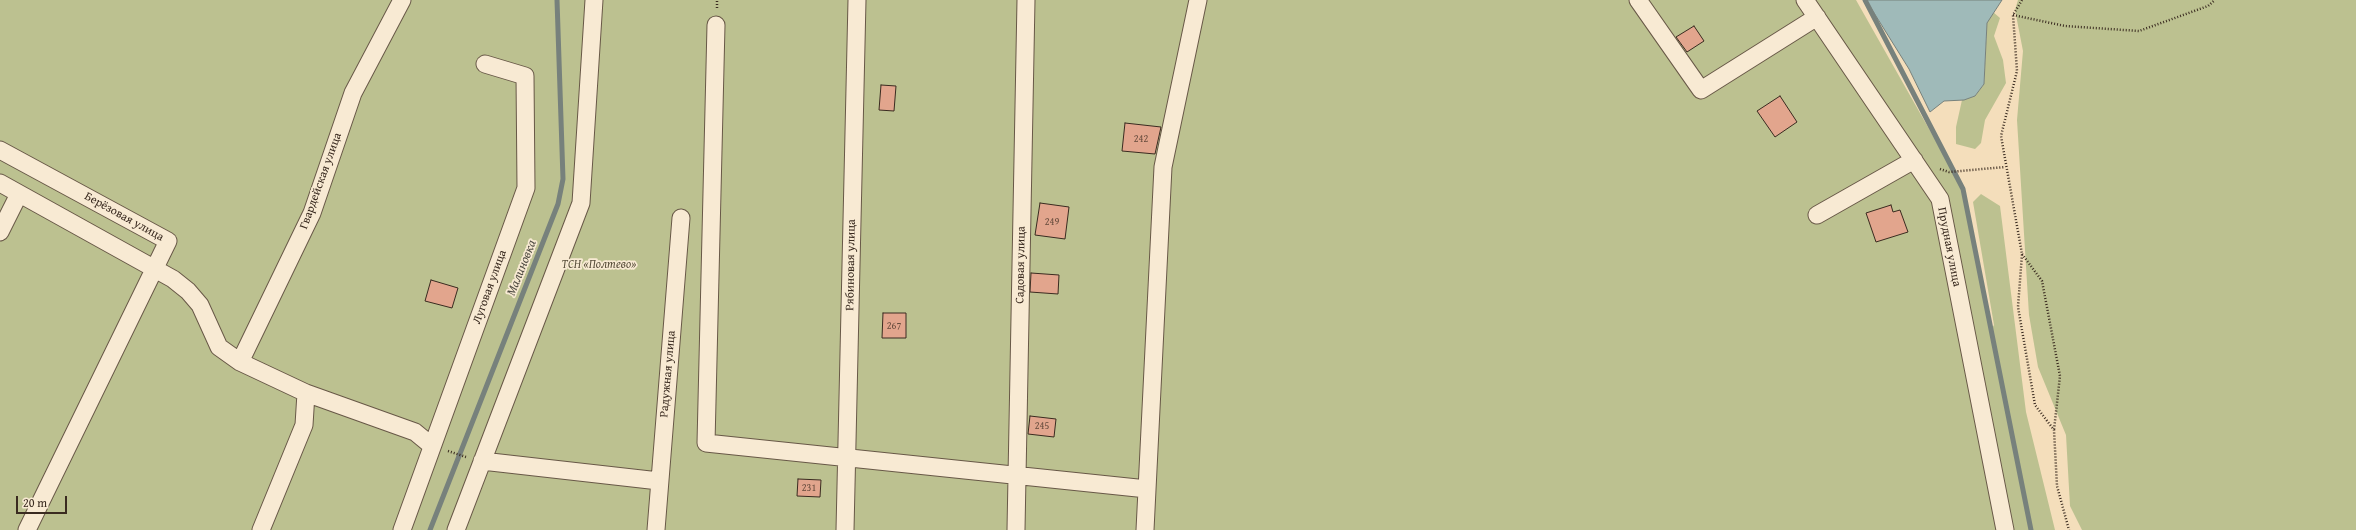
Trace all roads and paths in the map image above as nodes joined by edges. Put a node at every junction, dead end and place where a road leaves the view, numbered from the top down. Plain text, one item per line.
1 (402, 0) edge
2 (594, 0) edge
3 (857, 0) edge
4 (1026, 0) edge
5 (1198, 0) edge
6 (1638, 0) edge
7 (1805, 0) edge
8 (2022, 0) edge
9 (2215, 0) edge
10 (2013, 15) junction
11 (1816, 16) junction
12 (716, 25) dead end
13 (485, 64) dead end
14 (0, 150) edge
15 (1914, 160) junction
16 (2005, 167) junction
17 (1949, 172) dead end
18 (0, 183) edge
19 (19, 194) junction
20 (1817, 215) dead end
21 (681, 218) dead end
22 (0, 232) edge
23 (2022, 254) junction
24 (155, 267) junction
25 (240, 362) junction
26 (306, 393) junction
27 (2054, 430) junction
28 (432, 446) junction
29 (847, 457) junction
30 (482, 461) junction
31 (1017, 475) junction
32 (660, 481) junction
33 (1146, 489) junction
34 (27, 530) edge
35 (261, 530) edge
36 (402, 530) edge
37 (456, 530) edge
38 (656, 530) edge
39 (845, 530) edge
40 (1016, 530) edge
41 (1145, 530) edge
42 (2005, 530) edge
43 (2069, 530) edge

1 - 25 street, Гвардейская улица
2 - 30 street
3 - 29 street, Рябиновая улица
4 - 31 street, Садовая улица
5 - 33 street
6 - 11 street
7 - 11 street, Прудная улица
8 - 10 path
9 - 10 path
10 - 16 path
11 - 15 street, Прудная улица
12 - 29 street
13 - 28 street, Луговая улица
14 - 24 street, Берёзовая улица
15 - 20 street
15 - 42 street, Прудная улица
16 - 17 path
16 - 23 path
18 - 19 street
19 - 22 street
19 - 24 street
21 - 32 street, Радужная улица
23 - 27 path
23 - 27 path
24 - 25 street
24 - 34 street
25 - 26 street
26 - 28 street
26 - 35 street
27 - 43 path
28 - 30 path
28 - 36 street, Луговая улица
29 - 31 street
29 - 39 street, Рябиновая улица
30 - 32 street
30 - 37 street
31 - 33 street
31 - 40 street, Садовая улица
32 - 38 street, Радужная улица
33 - 41 street

